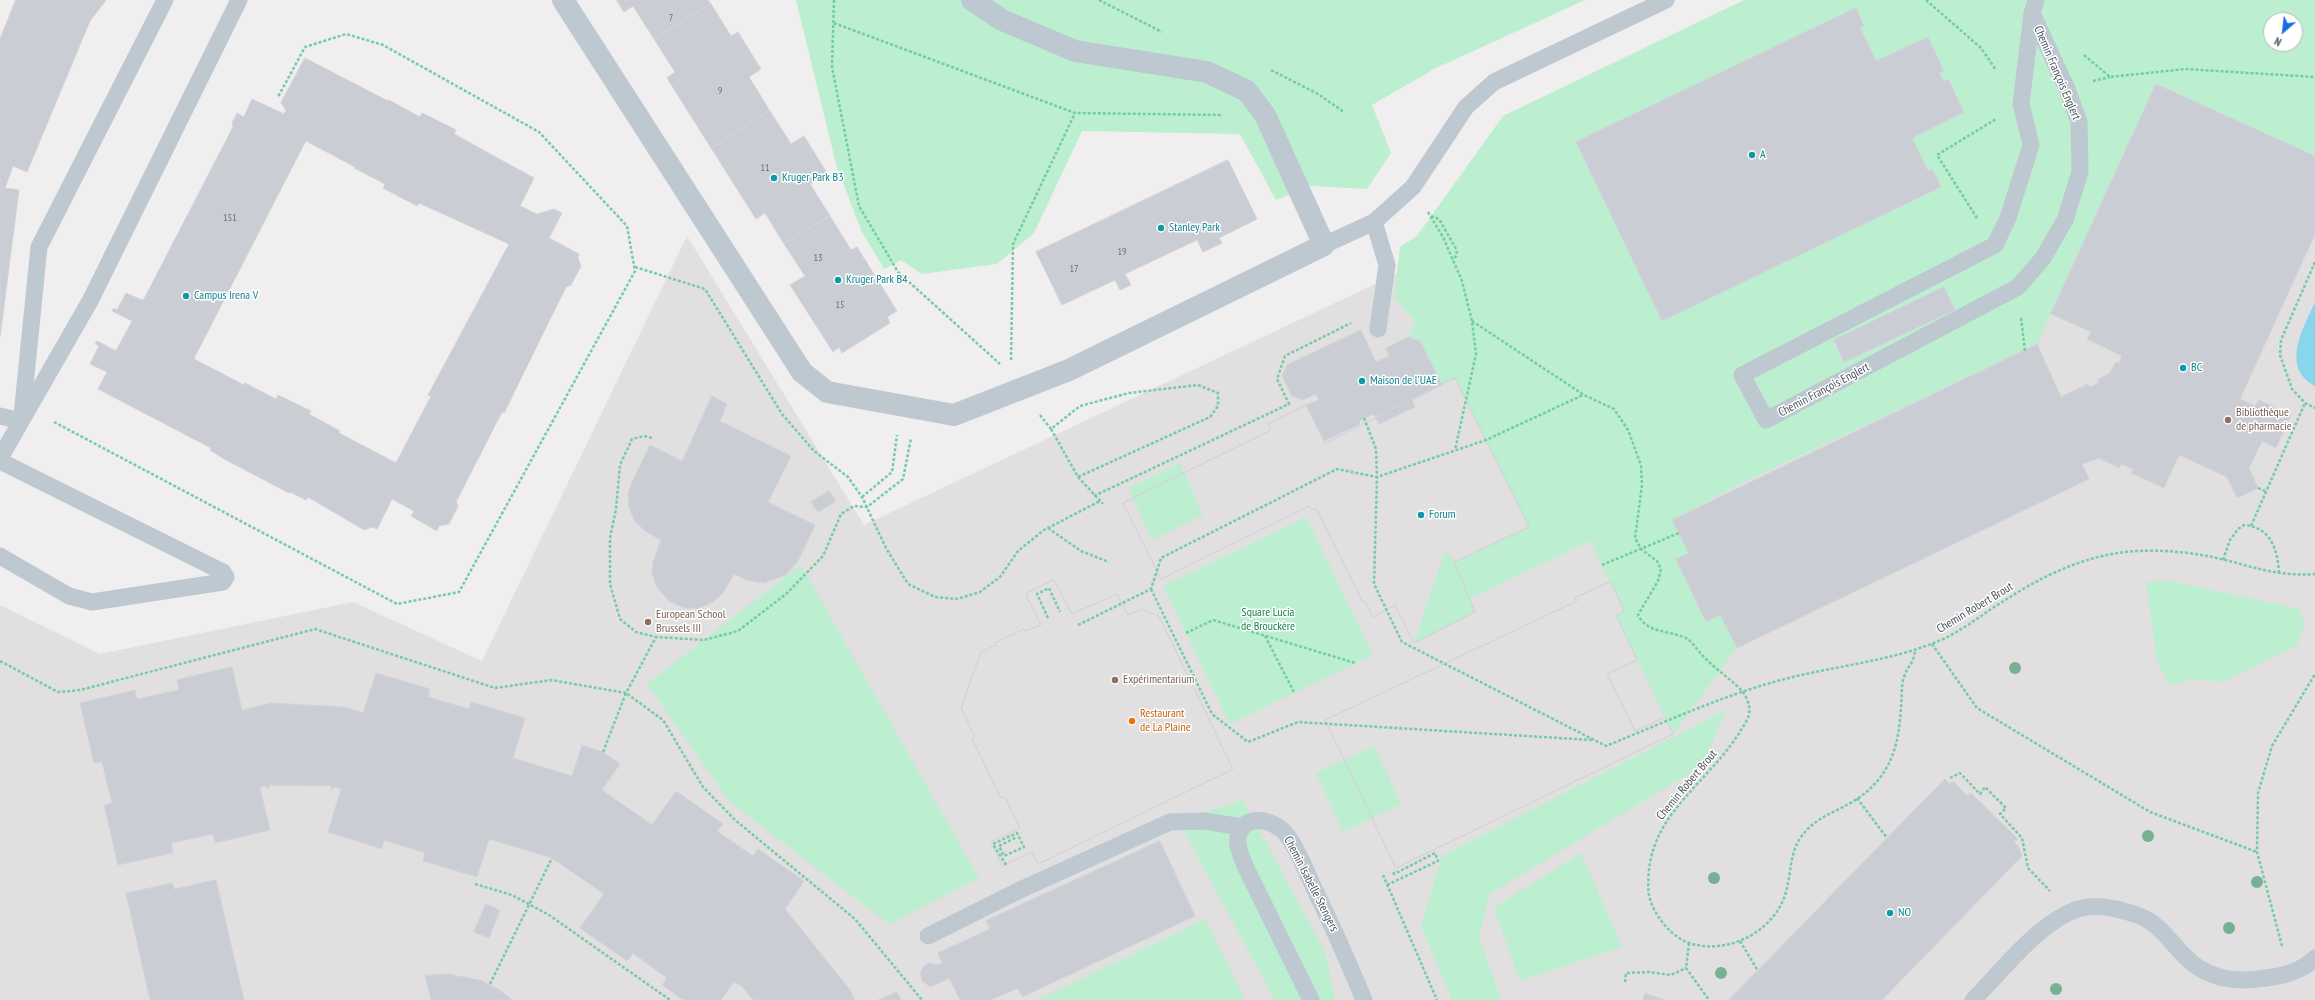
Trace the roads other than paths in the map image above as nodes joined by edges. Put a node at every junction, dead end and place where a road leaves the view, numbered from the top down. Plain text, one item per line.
1 (165, 0) edge
2 (239, 0) edge
3 (563, 0) edge
4 (972, 0) edge
5 (1666, 0) edge
6 (2034, 6) edge
7 (1374, 222) junction
8 (1324, 245) junction
9 (1378, 329) dead end
10 (25, 415) junction
11 (0, 416) edge
12 (0, 459) edge
13 (0, 556) edge
14 (1242, 827) junction
15 (928, 936) dead end
16 (2315, 958) edge
17 (1311, 1000) edge
18 (1364, 1000) edge
19 (1973, 1000) edge

1 - 10 lane
2 - 10 lane
3 - 8 street
4 - 8 street
5 - 7 lane
6 - 6 lane, Chemin François Englert
7 - 8 lane
7 - 9 lane
10 - 11 lane
10 - 12 lane
12 - 13 lane
14 - 15 lane
14 - 17 lane
14 - 18 lane, Chemin Isabelle Stengers
16 - 19 lane

